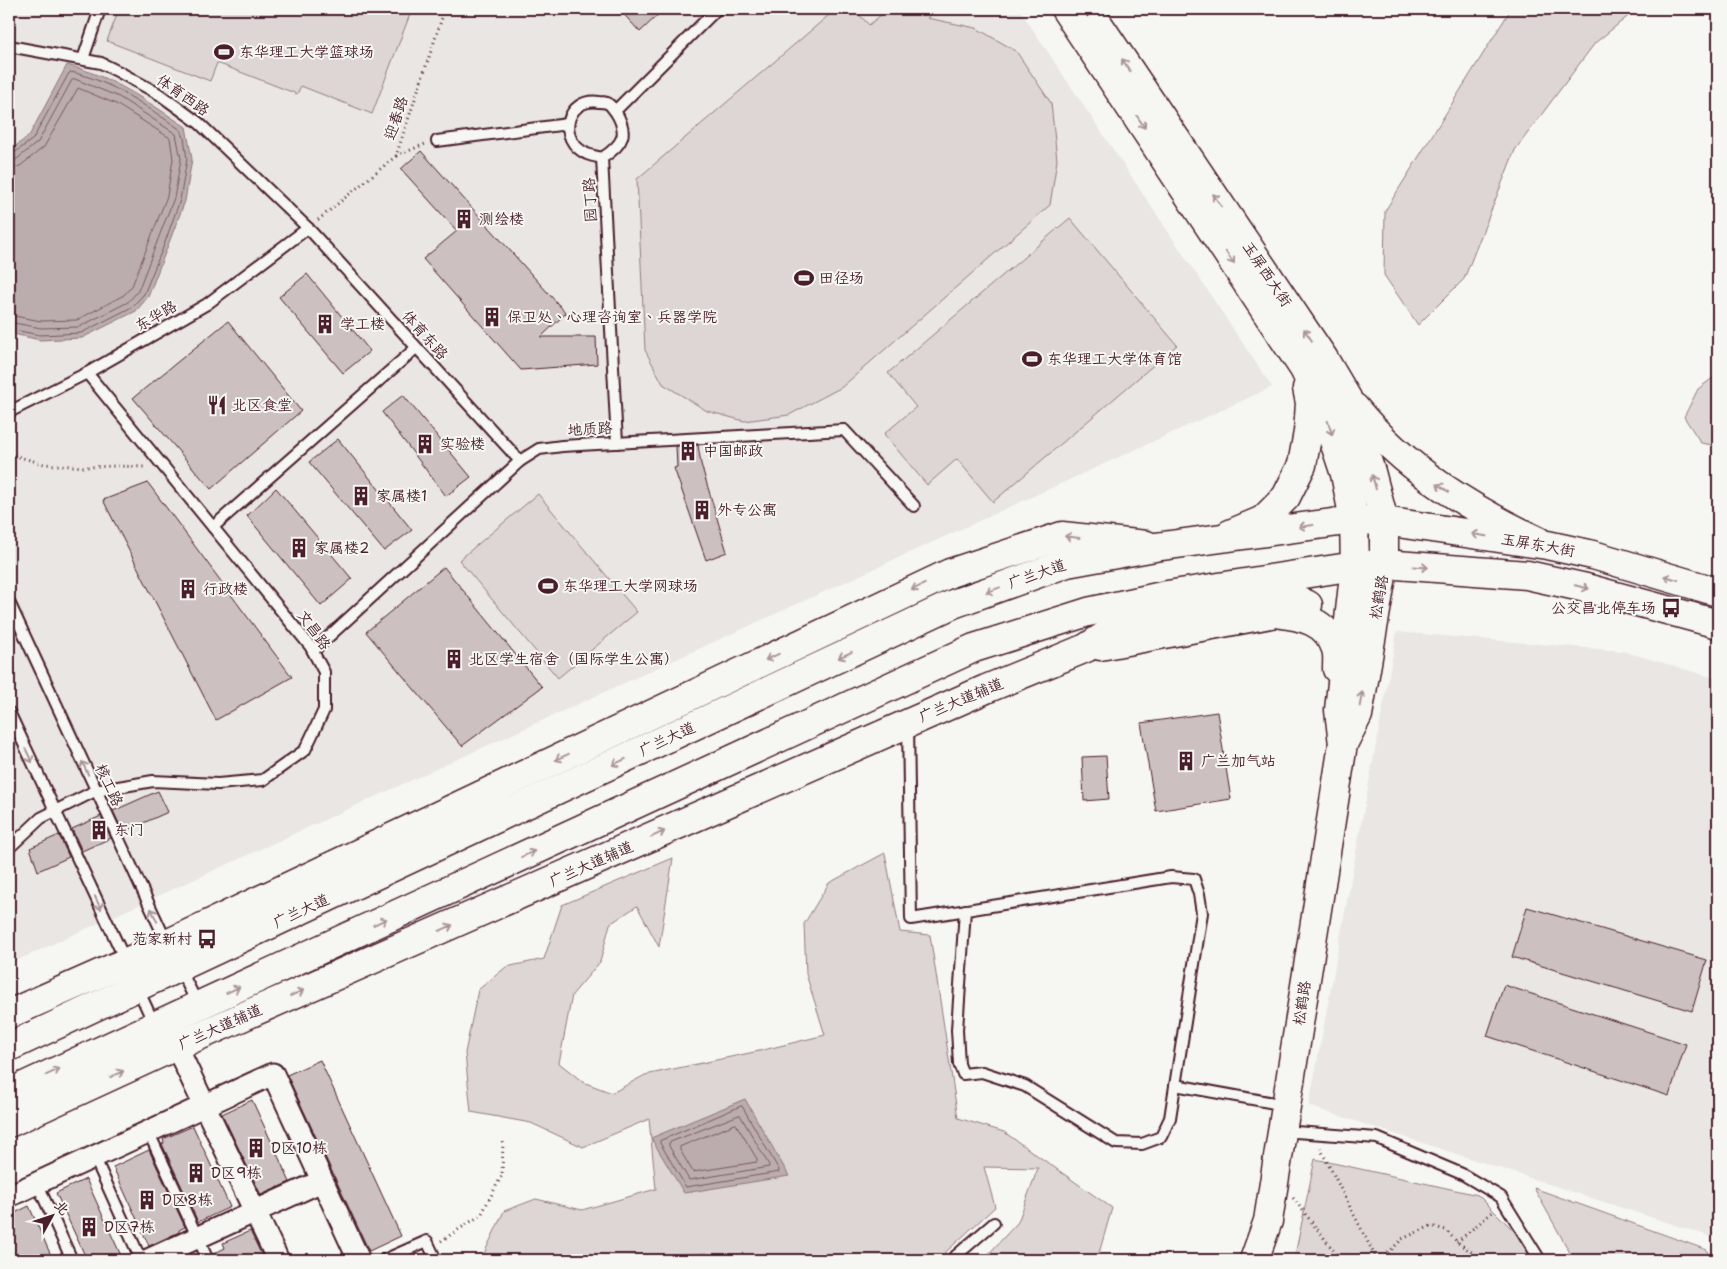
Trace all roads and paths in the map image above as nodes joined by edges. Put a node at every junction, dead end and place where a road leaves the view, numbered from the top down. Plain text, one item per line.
1 (100, 9) edge
2 (445, 9) edge
3 (716, 9) edge
4 (1066, 9) edge
5 (1088, 9) edge
6 (9, 46) edge
7 (83, 59) junction
8 (615, 111) junction
9 (568, 124) junction
10 (437, 141) joint
11 (396, 156) junction
12 (602, 158) junction
13 (308, 228) junction
14 (416, 348) junction
15 (1304, 369) junction
16 (87, 373) junction
17 (1347, 398) junction
18 (9, 412) edge
19 (617, 443) junction
20 (9, 454) edge
21 (520, 462) junction
22 (163, 467) junction
23 (914, 506) dead end
24 (1354, 520) junction
25 (1384, 521) junction
26 (213, 527) junction
27 (1219, 538) junction
28 (1547, 545) junction
29 (1384, 564) junction
30 (1355, 566) junction
31 (1718, 592) edge
32 (1167, 595) junction
33 (9, 602) edge
34 (1141, 613) junction
35 (1718, 624) edge
36 (1086, 648) junction
37 (1336, 650) junction
38 (313, 651) junction
39 (1339, 710) junction
40 (9, 712) edge
41 (908, 723) junction
42 (1343, 744) junction
43 (95, 791) junction
44 (55, 811) junction
45 (9, 848) edge
46 (965, 910) junction
47 (173, 956) junction
48 (131, 975) junction
49 (198, 1006) junction
50 (9, 1014) edge
51 (160, 1024) junction
52 (176, 1046) junction
53 (9, 1047) edge
54 (1175, 1085) junction
55 (9, 1093) edge
56 (205, 1106) junction
57 (1284, 1118) junction
58 (9, 1123) edge
59 (148, 1131) junction
60 (1313, 1134) junction
61 (503, 1142) dead end
62 (94, 1156) junction
63 (1275, 1174) junction
64 (322, 1181) junction
65 (37, 1183) junction
66 (9, 1196) edge
67 (1495, 1210) dead end
68 (256, 1212) junction
69 (994, 1223) dead end
70 (198, 1238) junction
71 (1457, 1242) junction
72 (430, 1249) junction
73 (1477, 1257) junction
74 (72, 1260) edge
75 (140, 1260) edge
76 (148, 1260) edge
77 (208, 1260) edge
78 (278, 1260) edge
79 (359, 1260) edge
80 (384, 1260) edge
81 (436, 1260) edge
82 (951, 1260) edge
83 (1254, 1260) edge
84 (1341, 1260) edge
85 (1377, 1260) edge
86 (1381, 1260) edge
87 (1464, 1260) edge
88 (1483, 1260) edge
89 (1540, 1260) edge

1 - 7 lane
2 - 11 path, 迎春路
3 - 8 lane
4 -> 15 main road, 玉屏西大街
17 -> 5 main road, 玉屏西大街
6 - 7 lane, 体育西路
7 - 13 lane, 体育西路
8 - 9 lane
8 - 12 lane, 园丁路
9 - 10 lane
9 - 12 lane
10 - 11 path
11 - 13 path, 迎春路
12 - 19 lane, 园丁路
13 - 14 lane, 体育东路
13 - 16 lane, 东华路
14 - 21 lane, 体育东路
14 - 26 lane
15 -> 24 main road, 玉屏西大街
15 - 27 main road
16 - 18 lane, 东华路
16 - 22 lane, 文昌路
25 -> 17 main road, 玉屏西大街
28 -> 17 main road
19 - 21 lane, 地质路
19 - 23 lane, 地质路
20 - 22 path
21 - 38 lane, 地质路
22 - 26 lane, 文昌路
24 - 25 main road, 玉屏东大街
24 -> 27 main road, 广兰大道
24 - 30 main road, 玉屏西大街
28 -> 25 main road, 玉屏东大街
25 - 29 main road, 玉屏西大街
26 - 38 lane, 文昌路
27 -> 47 main road, 广兰大道
31 -> 28 main road, 玉屏东大街
29 - 30 main road, 玉屏东大街
29 -> 35 main road, 玉屏东大街
42 -> 29 main road, 松鹤路
30 - 32 main road
30 - 39 main road, 松鹤路
32 - 34 main road, 广兰大道辅道
49 -> 32 main road
43 -> 33 lane, 核工路
34 - 36 main road, 广兰大道辅道
34 - 37 main road
36 - 37 main road
36 - 41 main road, 广兰大道辅道
37 - 39 main road
38 - 43 lane, 文昌路
39 - 42 main road, 松鹤路
40 -> 44 lane
41 - 46 lane
52 -> 41 main road, 广兰大道辅道
42 - 57 main road, 松鹤路
43 - 44 lane, 文昌路
47 -> 43 lane, 核工路
44 - 45 lane, 文昌路
44 -> 48 lane
46 - 54 lane
46 - 54 lane
47 - 48 main road, 广兰大道
47 - 49 lane, 核工路
48 - 50 main road
48 - 51 lane
48 - 53 main road, 广兰大道
49 - 51 main road
51 - 52 street
55 -> 51 main road
52 - 56 street
58 -> 52 main road, 广兰大道辅道
54 - 57 lane
56 - 59 street
56 - 64 street
56 - 68 street
57 - 60 lane
57 - 63 main road, 松鹤路
59 - 62 street
59 - 70 lane
60 - 85 path
60 - 89 lane
61 - 72 path
62 - 65 street
62 - 75 lane
63 - 83 main road, 松鹤路
63 - 84 path
64 - 68 street
64 - 79 street
65 - 66 street
65 - 74 lane
67 - 71 path
68 - 70 street
68 - 78 street
69 - 82 lane
70 - 76 street
70 - 77 lane
71 - 73 path
71 - 86 path
72 - 80 lane
72 - 81 lane
73 - 87 path
73 - 88 path

